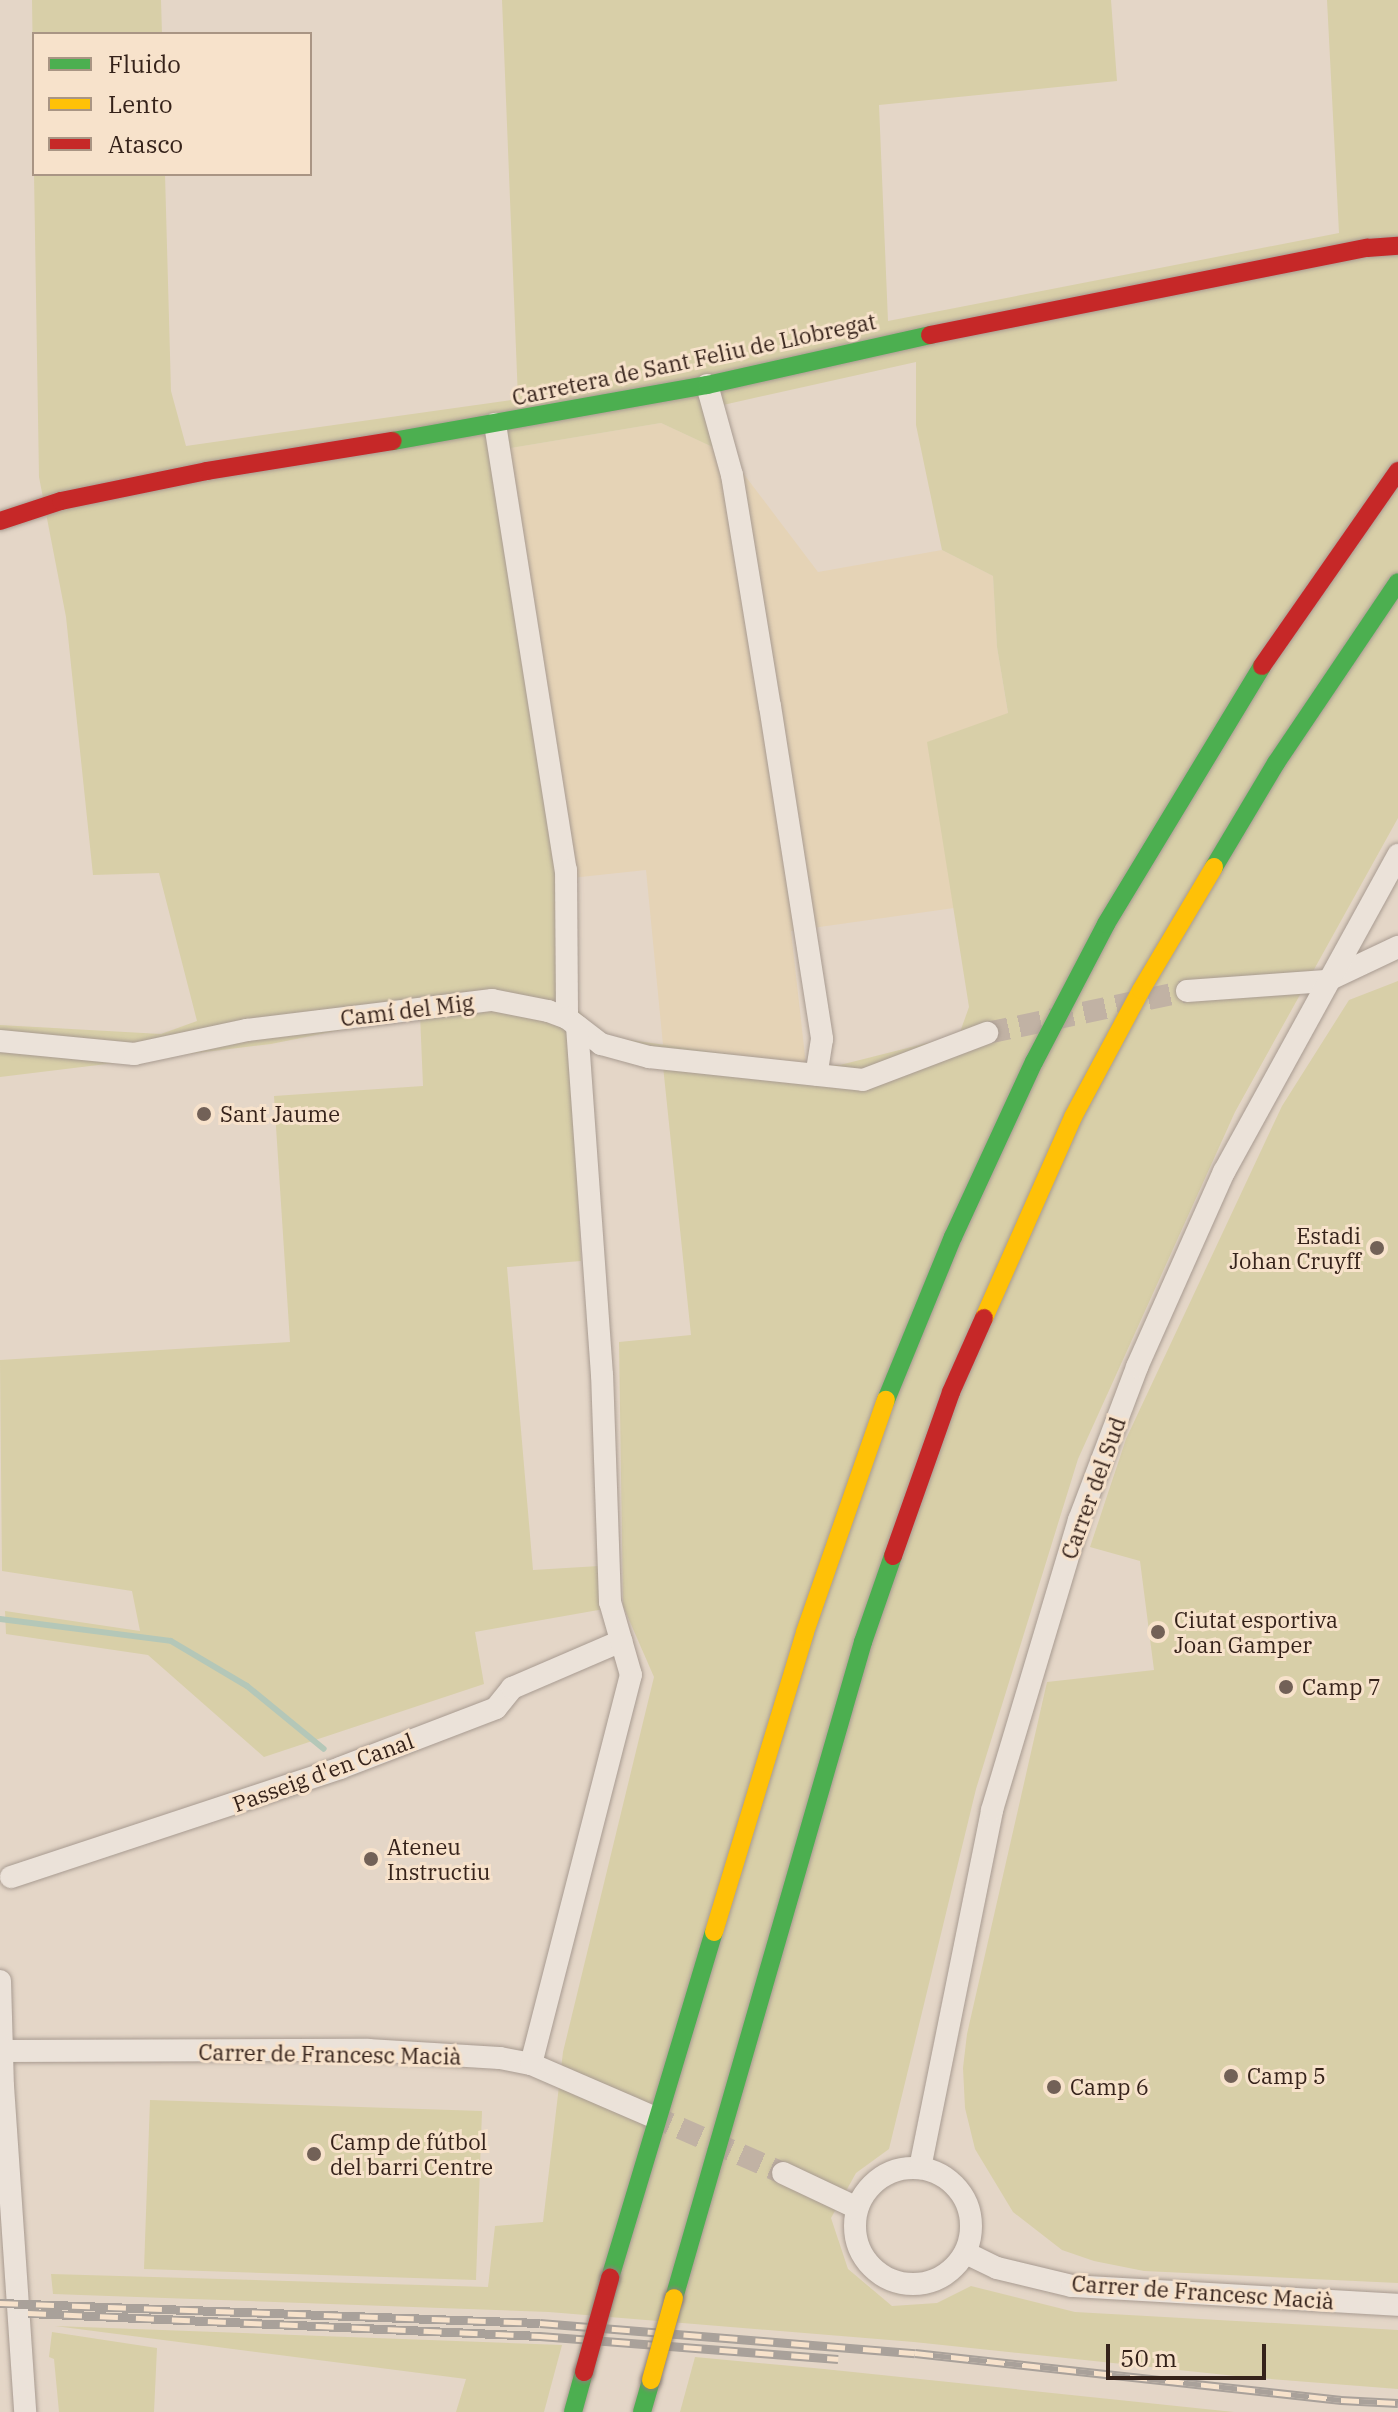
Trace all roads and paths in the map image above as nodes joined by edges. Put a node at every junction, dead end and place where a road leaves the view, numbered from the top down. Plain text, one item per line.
1 (1398, 246) edge
2 (707, 385) junction
3 (495, 424) junction
4 (1398, 471) edge
5 (0, 521) edge
6 (1398, 582) edge
7 (1398, 855) edge
8 (1360, 920) junction
9 (1396, 947) edge
10 (1326, 981) junction
11 (1187, 991) tunnel mouth
12 (572, 1022) junction
13 (987, 1033) tunnel mouth
14 (0, 1041) edge
15 (816, 1075) junction
16 (621, 1641) junction
17 (11, 1877) dead end
18 (0, 1981) edge
19 (0, 2052) edge
20 (531, 2064) junction
21 (649, 2115) tunnel mouth
22 (920, 2168) junction
23 (783, 2173) tunnel mouth
24 (857, 2208) junction
25 (966, 2253) junction
26 (1398, 2305) edge
27 (25, 2412) edge
28 (573, 2412) edge
29 (642, 2412) edge

1 - 2 main road, Carretera de Sant Feliu de Llobregat
2 - 3 main road, Carretera de Sant Feliu de Llobregat
2 - 15 street
3 - 5 main road, Carretera de Sant Feliu de Llobregat
3 - 12 street
4 - 28 main road, bridge
6 - 29 main road, bridge
7 - 8 street, Carrer del Sud
8 - 9 street
8 - 10 street, Carrer del Sud
9 - 10 street
10 - 11 street
10 - 22 street, Carrer del Sud
12 - 14 street, Camí del Mig
12 - 15 street, Camí del Mig
12 - 16 street
13 - 15 street, Camí del Mig
16 - 17 street, Passeig d'en Canal
16 - 20 street
18 - 19 street
19 - 20 street, Carrer de Francesc Macià
19 - 27 street
20 - 21 street, Carrer de Francesc Macià
22 - 24 street
22 - 25 street
23 - 24 street
24 - 25 street
25 - 26 street, Carrer de Francesc Macià

